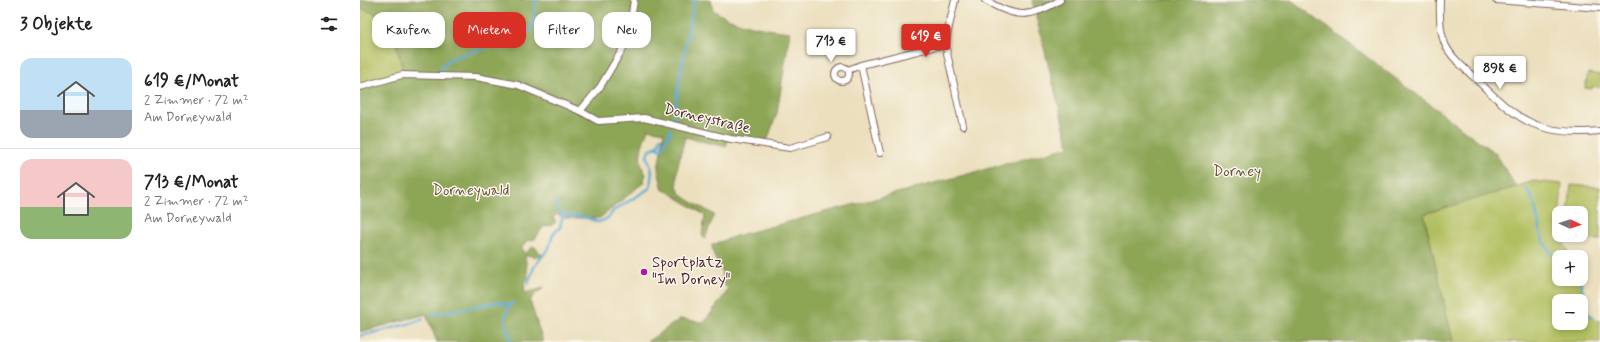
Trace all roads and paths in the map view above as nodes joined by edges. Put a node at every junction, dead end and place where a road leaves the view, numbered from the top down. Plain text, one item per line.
1 (634, 0) edge
2 (955, 0) edge
3 (985, 0) edge
4 (1060, 0) edge
5 (1440, 0) edge
6 (1496, 0) edge
7 (1530, 1) edge
8 (1600, 8) edge
9 (945, 44) junction
10 (861, 65) junction
11 (848, 70) dead end
12 (360, 87) edge
13 (580, 111) junction
14 (963, 126) dead end
15 (1600, 131) edge
16 (828, 137) dead end
17 (880, 153) dead end

1 - 13 street
2 - 9 street
3 - 4 street
5 - 15 street
6 - 7 street
7 - 8 street
9 - 10 street
9 - 14 street
10 - 11 street
10 - 17 street
12 - 13 street, Dorneystraße
13 - 16 street, Dorneystraße

